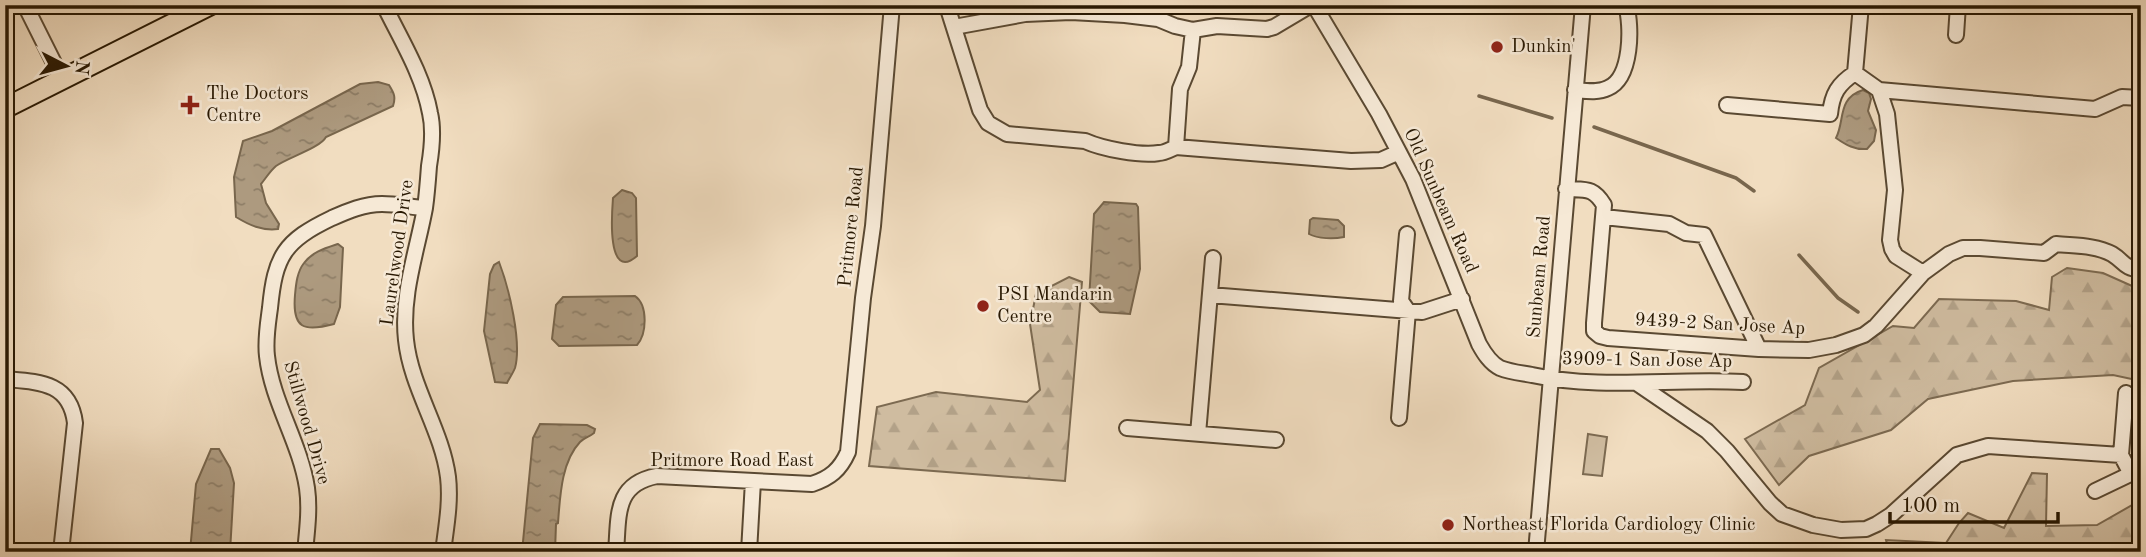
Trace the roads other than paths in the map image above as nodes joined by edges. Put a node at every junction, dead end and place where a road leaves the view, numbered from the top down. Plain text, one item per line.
1 (25, 5) edge
2 (210, 5) edge
3 (384, 5) edge
4 (891, 5) edge
5 (944, 5) edge
6 (1312, 5) edge
7 (1583, 5) edge
8 (1626, 5) edge
9 (1861, 5) edge
10 (1958, 5) edge
11 (954, 27) junction
12 (1193, 30) junction
13 (1956, 35) dead end
14 (1855, 73) junction
15 (62, 79) junction
16 (1575, 90) junction
17 (1879, 90) junction
18 (2141, 98) edge
19 (1727, 105) dead end
20 (5, 108) edge
21 (1176, 147) junction
22 (1399, 152) junction
23 (1566, 189) junction
24 (425, 208) junction
25 (1604, 218) junction
26 (1407, 234) dead end
27 (1213, 257) dead end
28 (2141, 270) edge
29 (1923, 273) junction
30 (1210, 295) junction
31 (1462, 299) junction
32 (1408, 311) junction
33 (1759, 349) junction
34 (5, 379) edge
35 (1550, 379) junction
36 (1743, 382) dead end
37 (1638, 384) junction
38 (2126, 393) dead end
39 (1399, 418) dead end
40 (1127, 428) dead end
41 (1198, 433) junction
42 (1276, 440) dead end
43 (848, 452) joint
44 (2121, 455) junction
45 (2136, 471) edge
46 (753, 481) junction
47 (2095, 491) dead end
48 (61, 552) edge
49 (305, 552) edge
50 (443, 552) edge
51 (616, 552) edge
52 (749, 552) edge
53 (1536, 552) edge

1 - 15 street
2 - 15 main road
3 - 24 street, Laurelwood Drive
4 - 43 street, Pritmore Road
5 - 11 street
6 - 12 street
6 - 22 street, Old Sunbeam Road
7 - 16 street, Sunbeam Road
8 - 16 street
9 - 14 street
10 - 13 street
11 - 12 street
11 - 21 street
12 - 21 street
14 - 17 street
14 - 19 street
15 - 20 main road
16 - 23 street, Sunbeam Road
17 - 18 street
17 - 29 street
21 - 22 street
22 - 31 street, Old Sunbeam Road
23 - 25 street
23 - 35 street, Sunbeam Road
24 - 49 street, Stillwood Drive
24 - 50 street, Laurelwood Drive
25 - 33 street
25 - 33 street, 9439-2 San Jose Ap
26 - 32 street
27 - 30 street
28 - 29 street, 9439-2 San Jose Ap
29 - 33 street, 9439-2 San Jose Ap
30 - 32 street
30 - 41 street
31 - 32 street
31 - 35 street, Old Sunbeam Road
32 - 39 street
34 - 48 street
35 - 37 street, 3909-1 San Jose Ap
35 - 53 street, Sunbeam Road
36 - 37 street, 3909-1 San Jose Ap
37 - 44 street
38 - 44 street
40 - 41 street
41 - 42 street
43 - 46 street, Pritmore Road East
44 - 45 street
45 - 47 street
46 - 51 street, Pritmore Road East
46 - 52 street

